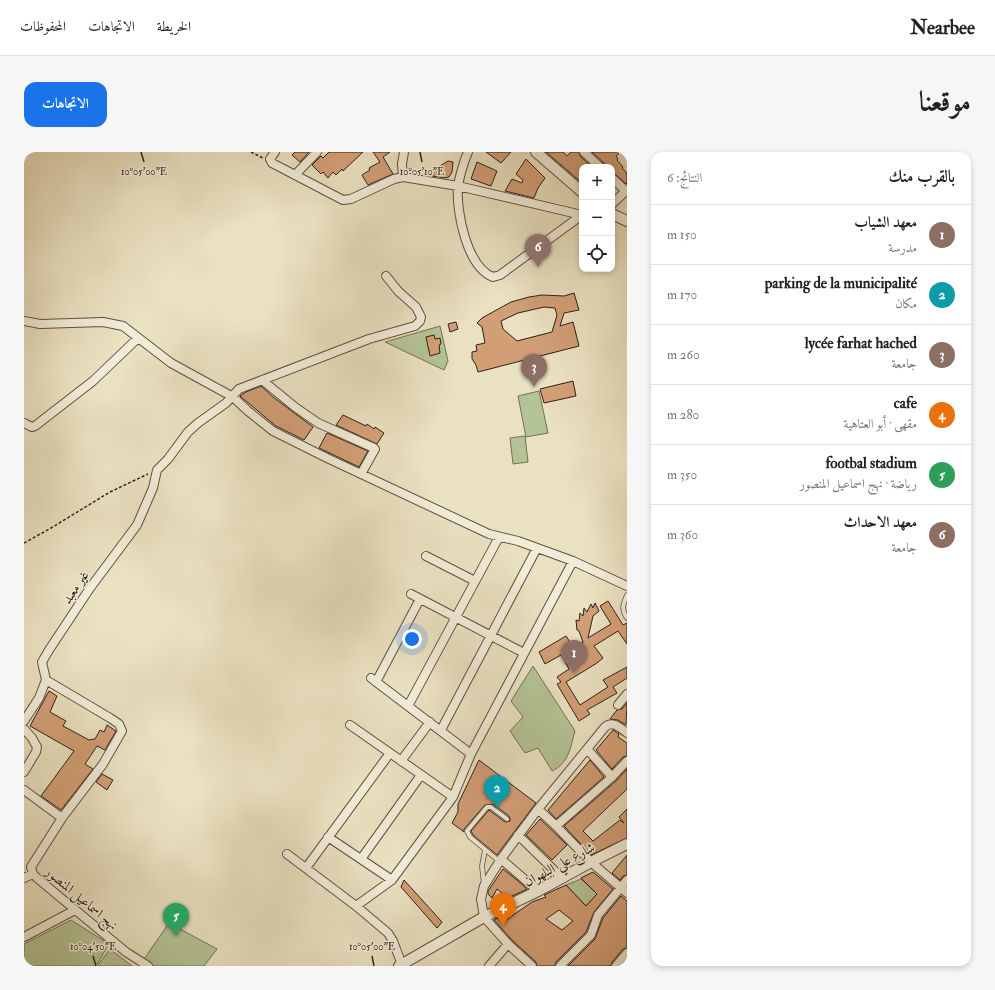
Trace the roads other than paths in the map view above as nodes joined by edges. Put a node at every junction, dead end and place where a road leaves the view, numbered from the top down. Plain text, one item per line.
1 (275, 152) edge
2 (317, 152) edge
3 (404, 152) edge
4 (468, 152) edge
5 (536, 152) edge
6 (584, 152) edge
7 (597, 164) edge
8 (295, 175) junction
9 (403, 177) junction
10 (615, 181) edge
11 (458, 186) junction
12 (579, 189) edge
13 (626, 190) edge
14 (615, 201) edge
15 (579, 214) edge
16 (615, 215) edge
17 (579, 217) edge
18 (627, 221) edge
19 (386, 276) dead end
20 (24, 322) edge
21 (138, 338) junction
22 (262, 380) junction
23 (233, 397) junction
24 (24, 423) edge
25 (361, 474) junction
26 (498, 537) junction
27 (536, 548) junction
28 (426, 556) dead end
29 (573, 561) junction
30 (475, 581) junction
31 (627, 586) edge
32 (411, 594) dead end
33 (627, 595) edge
34 (420, 599) junction
35 (456, 617) junction
36 (627, 618) edge
37 (490, 636) junction
38 (524, 654) junction
39 (46, 680) junction
40 (627, 694) edge
41 (618, 705) dead end
42 (408, 706) junction
43 (24, 721) edge
44 (430, 722) junction
45 (350, 725) dead end
46 (24, 730) edge
47 (441, 730) junction
48 (627, 733) edge
49 (587, 749) junction
50 (390, 753) junction
51 (471, 754) junction
52 (401, 761) junction
53 (627, 761) edge
54 (24, 772) edge
55 (421, 775) junction
56 (612, 777) junction
57 (24, 790) edge
58 (453, 797) junction
59 (538, 809) junction
60 (62, 818) junction
61 (507, 819) dead end
62 (556, 826) junction
63 (518, 835) junction
64 (328, 837) junction
65 (627, 844) edge
66 (485, 850) junction
67 (288, 854) dead end
68 (361, 859) junction
69 (500, 860) junction
70 (590, 862) junction
71 (306, 868) junction
72 (33, 874) junction
73 (24, 878) edge
74 (562, 878) junction
75 (392, 880) junction
76 (627, 880) edge
77 (484, 886) junction
78 (624, 890) edge
79 (538, 891) junction
80 (356, 906) junction
81 (75, 910) junction
82 (484, 916) junction
83 (24, 937) edge
84 (508, 944) junction
85 (627, 952) edge
86 (400, 965) edge
87 (528, 965) edge
88 (148, 966) edge
89 (488, 966) edge
90 (560, 966) edge
91 (616, 966) edge

1 - 8 street
2 - 8 street
3 - 9 street
4 - 11 street
5 - 12 street
6 - 7 street
8 - 9 street
9 - 11 street
10 - 13 street
11 - 15 street
11 - 17 street
13 - 14 street
16 - 18 street
19 - 22 street, غير معبد
20 - 21 street
21 - 23 street
21 - 24 street
22 - 23 street, غير معبد
22 - 25 street
23 - 25 street
23 - 39 street, غير معبد
25 - 26 street
26 - 27 street
26 - 30 street
27 - 29 street
27 - 37 street
28 - 30 street
29 - 31 street
29 - 38 street
30 - 35 street
32 - 34 street
33 - 36 lane
34 - 35 street
34 - 42 street
35 - 37 street
35 - 42 street
37 - 38 street
37 - 47 street
38 - 51 street
39 - 43 street
39 - 60 street, نهج اسماعيل المنصور
40 - 41 street
42 - 44 street
44 - 47 street
44 - 52 street
45 - 50 street
46 - 54 street
47 - 51 street
48 - 49 street
49 - 56 street
49 - 59 street
50 - 52 street
50 - 64 street
51 - 58 street
52 - 55 street
53 - 56 street
55 - 58 street
55 - 68 street
56 - 62 street
57 - 60 street
58 - 75 street
59 - 62 street
59 - 63 street
60 - 72 street, نهج اسماعيل المنصور
61 - 66 lane
62 - 70 street
63 - 69 street
63 - 74 street
64 - 68 street
64 - 71 street
65 - 70 street, شارع علي البلهوان
66 - 69 lane
66 - 77 lane
67 - 71 street
68 - 75 street
69 - 77 street
69 - 79 street
70 - 74 street, شارع علي البلهوان
70 - 78 street
71 - 80 street
72 - 73 street
72 - 81 street, نهج اسماعيل المنصور
74 - 79 street, شارع علي البلهوان
75 - 80 street
76 - 78 street
77 - 82 street
78 - 90 street
79 - 82 street, شارع علي البلهوان
80 - 86 street
81 - 83 street
81 - 88 street, نهج اسماعيل المنصور
82 - 84 street
82 - 86 street, شارع علي البلهوان
84 - 87 street
84 - 89 street
85 - 91 street

